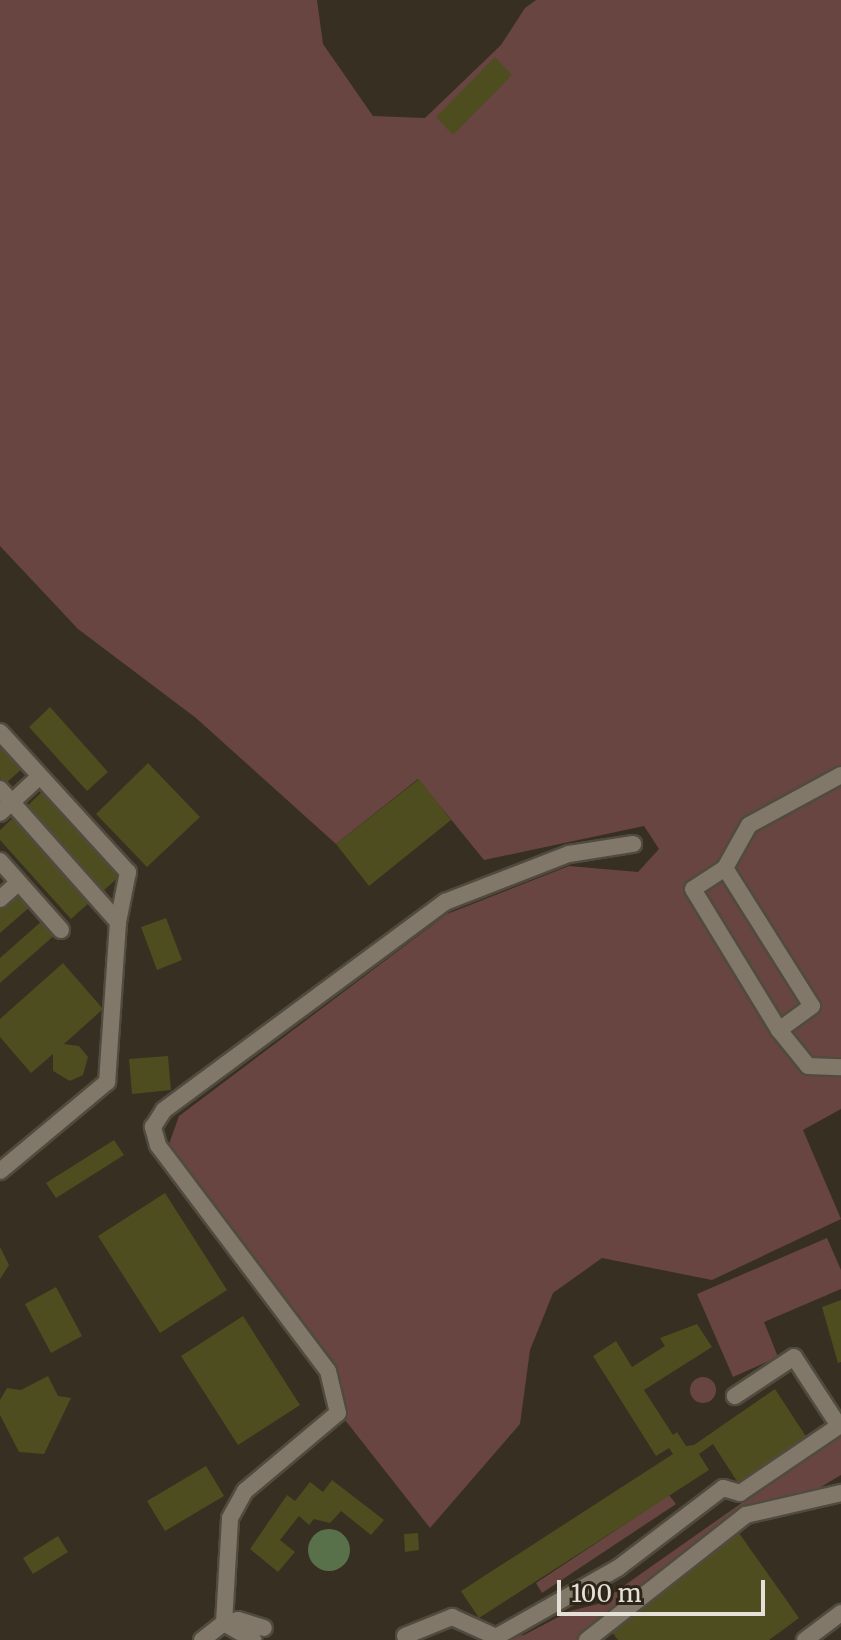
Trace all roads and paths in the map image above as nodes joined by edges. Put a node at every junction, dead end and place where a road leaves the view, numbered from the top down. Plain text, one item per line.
1 (0, 732) edge
2 (841, 775) edge
3 (40, 776) junction
4 (0, 789) edge
5 (6, 807) edge
6 (633, 844) dead end
7 (0, 861) edge
8 (725, 868) junction
9 (19, 882) junction
10 (0, 899) edge
11 (118, 922) junction
12 (61, 930) dead end
13 (779, 1030) junction
14 (841, 1067) edge
15 (0, 1171) edge
16 (735, 1396) dead end
17 (841, 1493) edge
18 (841, 1613) edge
19 (224, 1623) junction
20 (266, 1635) edge
21 (405, 1636) dead end
22 (202, 1640) edge
23 (587, 1640) edge
24 (805, 1640) edge

1 - 3 street
2 - 8 street
3 - 5 street
3 - 11 street
4 - 5 street
5 - 11 street
6 - 19 street
7 - 9 street
8 - 13 street
8 - 13 street
9 - 10 street
9 - 12 street
11 - 15 street
13 - 14 street
16 - 21 street
17 - 23 street
18 - 24 street
19 - 20 street
19 - 22 street

